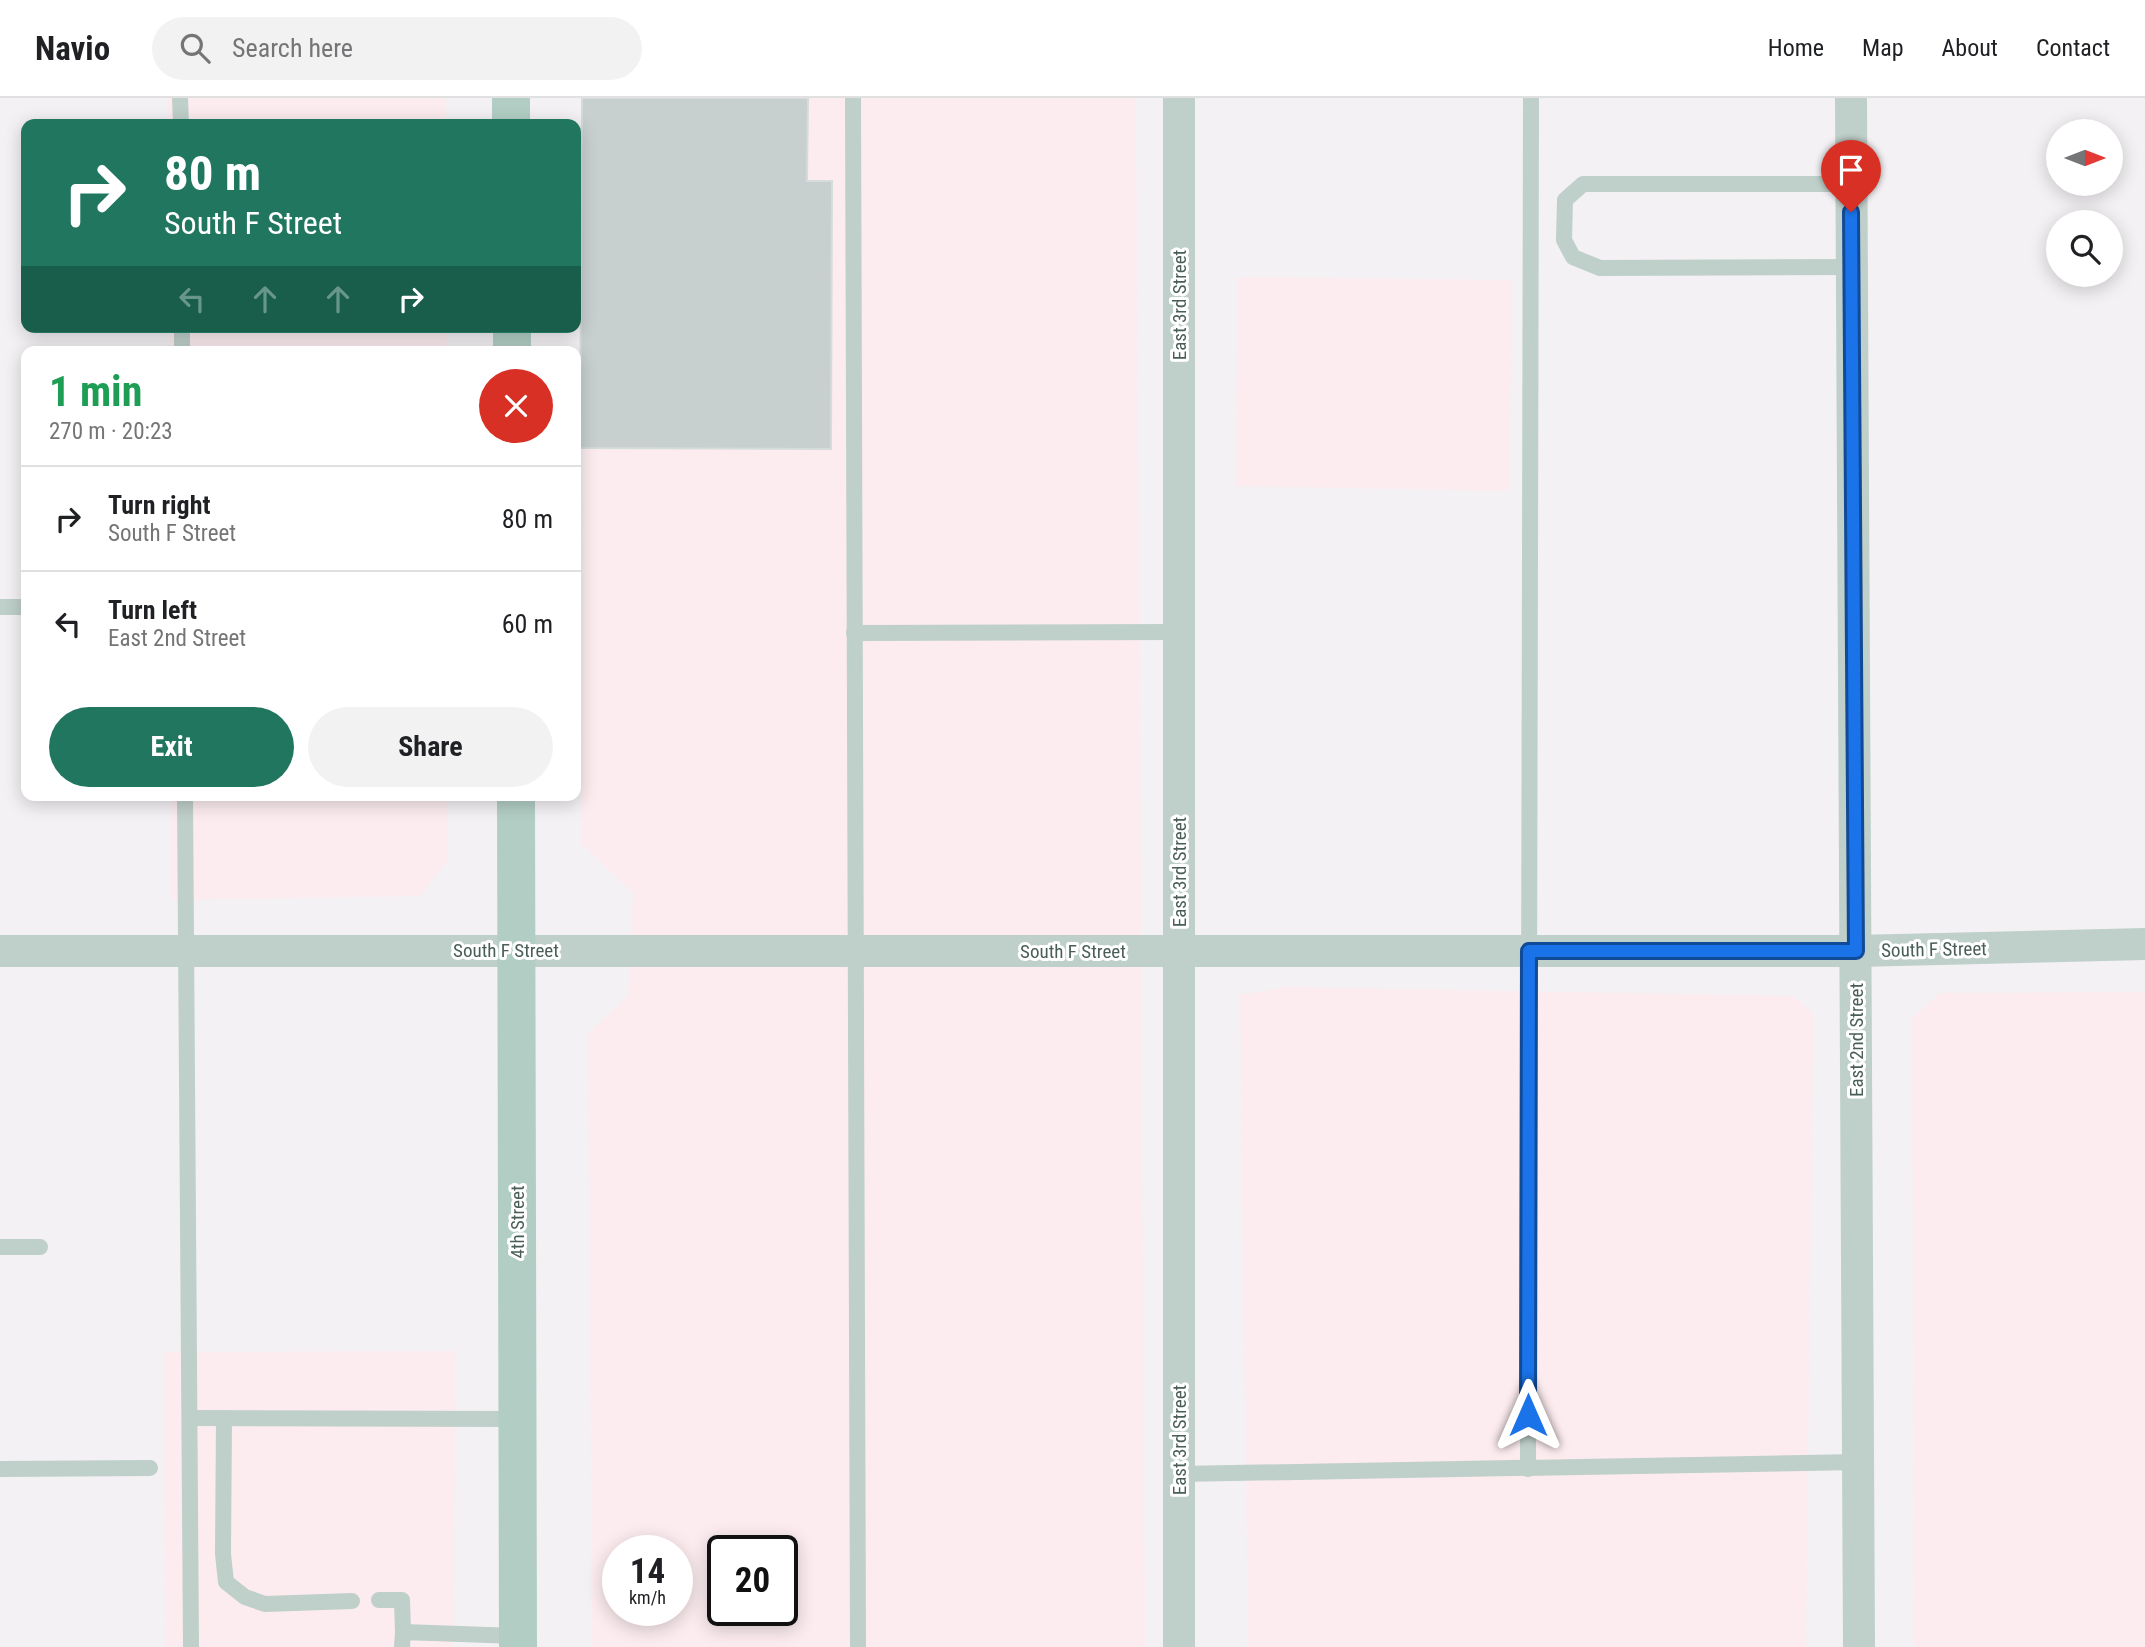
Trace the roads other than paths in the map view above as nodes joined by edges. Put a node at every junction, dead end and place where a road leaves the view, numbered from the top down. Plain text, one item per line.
1 (180, 98) edge
2 (511, 98) edge
3 (853, 98) edge
4 (1180, 98) edge
5 (1531, 98) edge
6 (1851, 98) edge
7 (181, 119) edge
8 (511, 119) edge
9 (1851, 184) junction
10 (1851, 267) junction
11 (0, 607) edge
12 (21, 607) edge
13 (1180, 632) junction
14 (854, 633) junction
15 (185, 801) edge
16 (516, 801) edge
17 (2145, 944) edge
18 (517, 950) junction
19 (0, 951) edge
20 (186, 951) junction
21 (856, 951) junction
22 (1180, 951) junction
23 (1529, 951) junction
24 (1856, 951) junction
25 (0, 1247) edge
26 (40, 1247) dead end
27 (190, 1418) junction
28 (224, 1418) junction
29 (518, 1419) junction
30 (1858, 1462) junction
31 (150, 1468) dead end
32 (0, 1469) edge
33 (1528, 1469) junction
34 (1180, 1474) junction
35 (379, 1600) dead end
36 (352, 1601) dead end
37 (403, 1640) edge
38 (518, 1641) edge
39 (191, 1647) edge
40 (858, 1647) edge
41 (1180, 1647) edge
42 (1859, 1647) edge

1 - 7 lane
2 - 8 main road
3 - 14 lane
4 - 13 street, East 3rd Street
5 - 23 lane
6 - 9 street, East 2nd Street
9 - 10 street, East 2nd Street
9 - 10 lane
10 - 24 street, East 2nd Street
11 - 12 lane
13 - 14 lane
13 - 22 street, East 3rd Street
14 - 21 lane
15 - 20 lane
16 - 18 main road, 4th Street
17 - 24 street, South F Street
18 - 20 street, South F Street
18 - 21 street, South F Street
18 - 29 main road, 4th Street
19 - 20 street, South F Street
20 - 27 lane
21 - 22 street, South F Street
21 - 40 lane
22 - 23 street, South F Street
22 - 34 street, East 3rd Street
23 - 24 street, South F Street
23 - 33 lane
24 - 30 street, East 2nd Street
25 - 26 lane
27 - 28 lane
27 - 39 lane
28 - 29 lane
28 - 36 lane
29 - 38 main road, 4th Street
30 - 33 lane
30 - 42 street, East 2nd Street
31 - 32 lane
33 - 34 lane
34 - 41 street, East 3rd Street
35 - 37 lane
37 - 38 lane

